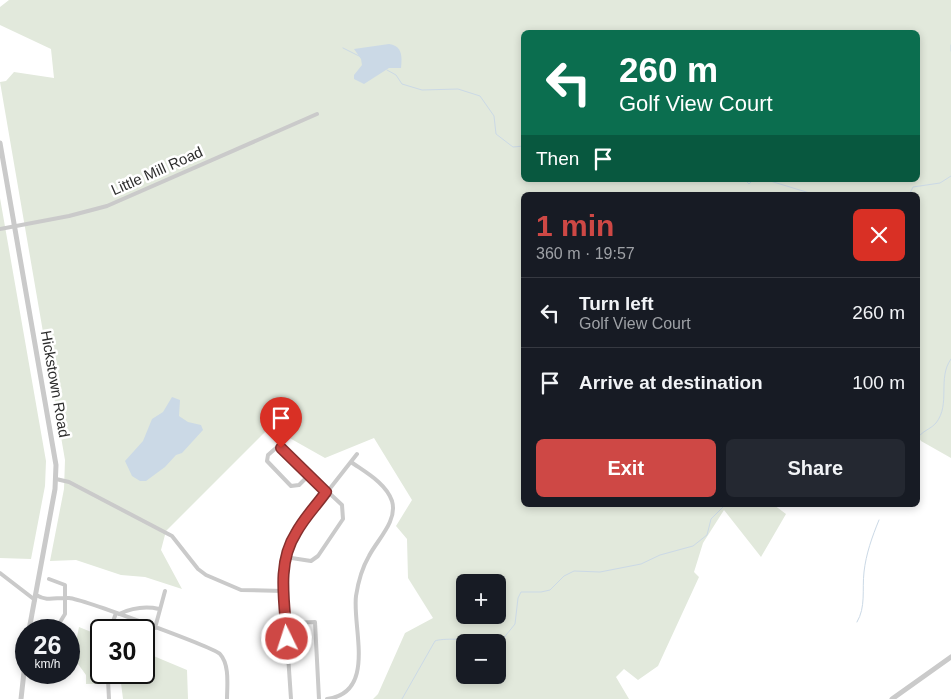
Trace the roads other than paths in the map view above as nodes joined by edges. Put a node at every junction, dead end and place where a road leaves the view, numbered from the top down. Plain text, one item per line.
1 (316, 114) dead end
2 (0, 143) edge
3 (15, 226) junction
4 (0, 229) edge
5 (357, 454) dead end
6 (351, 462) junction
7 (309, 475) junction
8 (56, 479) junction
9 (326, 492) junction
10 (285, 557) junction
11 (0, 573) edge
12 (49, 579) dead end
13 (165, 591) dead end
14 (284, 591) junction
15 (35, 598) junction
16 (65, 599) junction
17 (159, 610) junction
18 (118, 614) junction
19 (31, 619) edge
20 (64, 619) edge
21 (116, 619) edge
22 (131, 619) edge
23 (286, 623) junction
24 (155, 628) joint
25 (951, 657) edge
26 (23, 684) edge
27 (108, 684) edge
28 (22, 699) edge
29 (109, 699) edge
30 (227, 699) edge
31 (291, 699) edge
32 (319, 699) edge
33 (327, 699) edge
34 (892, 699) edge

1 - 3 street, Little Mill Road
2 - 3 street, Hickstown Road
3 - 4 street, Little Mill Road
3 - 8 street, Hickstown Road
5 - 6 street
6 - 9 street
6 - 33 street
7 - 7 street
7 - 9 street
8 - 14 street
8 - 15 street, Hickstown Road
9 - 10 street
9 - 10 street
10 - 14 street
11 - 15 street
12 - 16 street
13 - 17 street
14 - 23 street
15 - 16 street
15 - 19 street, Hickstown Road
16 - 18 street
16 - 20 street
17 - 18 street
17 - 24 street
18 - 21 street
18 - 22 street
23 - 31 street
23 - 32 street
24 - 30 street
25 - 34 street
26 - 28 street
27 - 29 street

